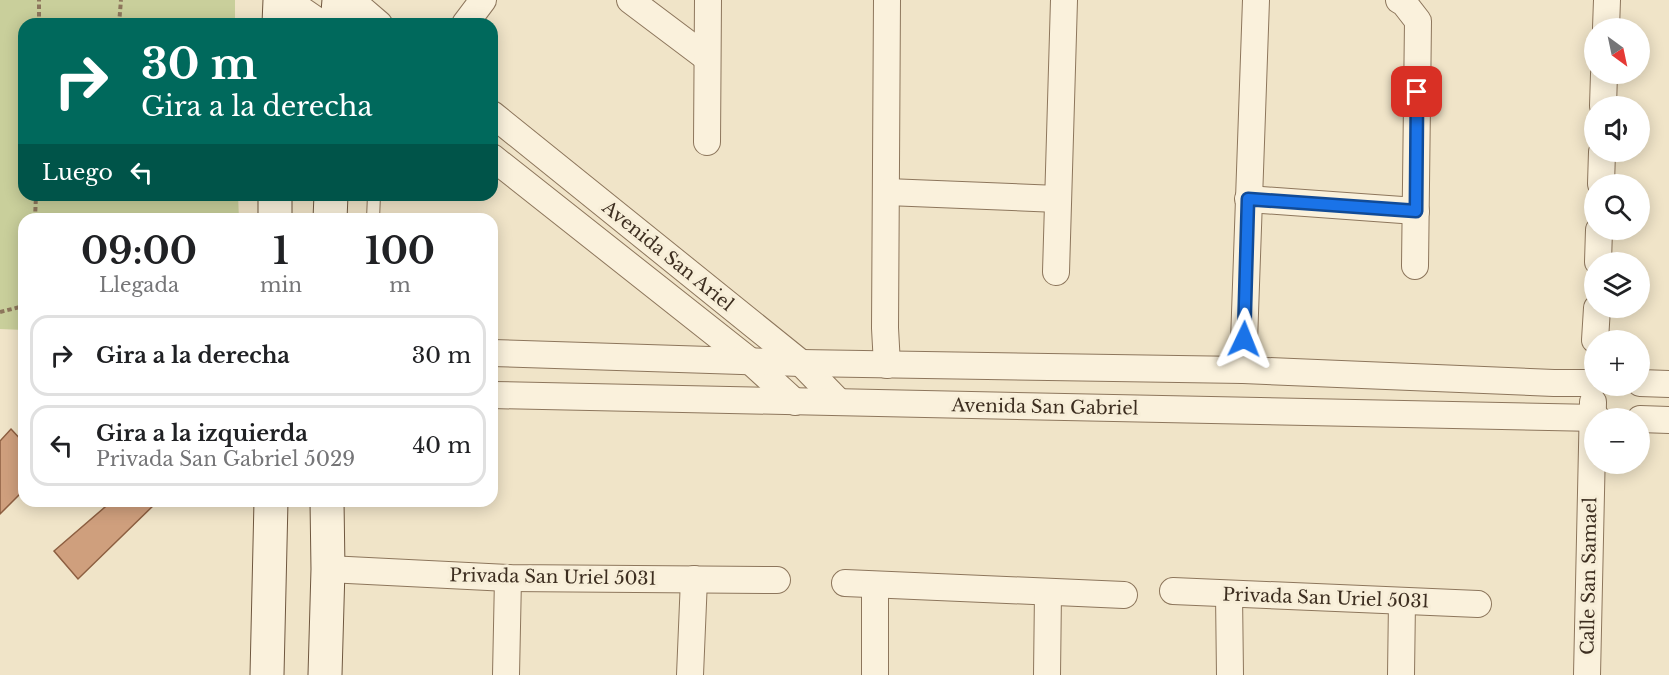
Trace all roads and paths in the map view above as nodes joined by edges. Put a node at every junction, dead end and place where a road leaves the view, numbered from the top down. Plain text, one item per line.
1 (39, 0) edge
2 (121, 0) edge
3 (280, 0) edge
4 (287, 0) edge
5 (339, 0) edge
6 (351, 0) edge
7 (483, 0) edge
8 (630, 0) edge
9 (708, 0) edge
10 (887, 0) edge
11 (1064, 0) edge
12 (1256, 0) edge
13 (1399, 0) edge
14 (1606, 0) edge
15 (39, 18) edge
16 (120, 18) edge
17 (279, 18) edge
18 (313, 18) edge
19 (338, 18) edge
20 (373, 18) edge
21 (470, 18) edge
22 (1606, 18) edge
23 (708, 58) junction
24 (498, 119) edge
25 (706, 142) dead end
26 (498, 166) edge
27 (887, 192) junction
28 (1058, 199) junction
29 (1248, 199) junction
30 (1416, 211) junction
31 (1415, 266) dead end
32 (1056, 272) dead end
33 (18, 308) edge
34 (0, 312) edge
35 (498, 353) edge
36 (750, 361) junction
37 (801, 363) junction
38 (887, 365) junction
39 (1243, 370) junction
40 (1584, 383) edge
41 (1650, 383) edge
42 (1669, 384) edge
43 (498, 395) edge
44 (795, 402) junction
45 (839, 402) junction
46 (1584, 418) edge
47 (1650, 419) edge
48 (1669, 420) edge
49 (1593, 474) edge
50 (271, 507) edge
51 (327, 507) edge
52 (328, 569) junction
53 (508, 578) junction
54 (694, 579) junction
55 (777, 580) dead end
56 (844, 583) dead end
57 (875, 585) junction
58 (1173, 591) dead end
59 (1048, 592) junction
60 (1229, 594) junction
61 (1124, 595) dead end
62 (1402, 601) junction
63 (1478, 604) dead end
64 (267, 675) edge
65 (325, 675) edge
66 (506, 675) edge
67 (690, 675) edge
68 (875, 675) edge
69 (1047, 675) edge
70 (1230, 675) edge
71 (1401, 675) edge
72 (1587, 675) edge

1 - 15 path
2 - 16 path
3 - 17 main road
4 - 18 street
5 - 19 main road
6 - 20 street
7 - 21 street
8 - 23 street
9 - 23 street
10 - 27 street
11 - 28 street
12 - 29 street
13 - 30 street
14 - 22 street
23 - 25 street
24 - 37 street, Avenida San Ariel
26 - 36 street, Avenida San Ariel
27 - 28 street
27 - 38 street
28 - 32 street
29 - 30 street
29 - 39 street
30 - 31 street
33 - 34 path
35 - 36 street
36 - 37 street
36 - 44 street, Avenida San Ariel
37 - 38 street
37 - 45 street, Avenida San Ariel
38 - 39 street
39 - 40 street
41 - 42 street
43 - 44 street, Avenida San Gabriel
44 - 45 street, Avenida San Gabriel
45 - 46 street, Avenida San Gabriel
47 - 48 street
49 - 72 street, Calle San Samael
50 - 64 main road
51 - 52 main road
52 - 53 street, Privada San Uriel 5031
52 - 65 main road
53 - 54 street, Privada San Uriel 5031
53 - 66 street
54 - 55 street, Privada San Uriel 5031
54 - 67 street
56 - 57 street
57 - 59 street
57 - 68 street
58 - 60 street, Privada San Uriel 5031
59 - 61 street
59 - 69 street
60 - 62 street, Privada San Uriel 5031
60 - 70 street
62 - 63 street, Privada San Uriel 5031
62 - 71 street

